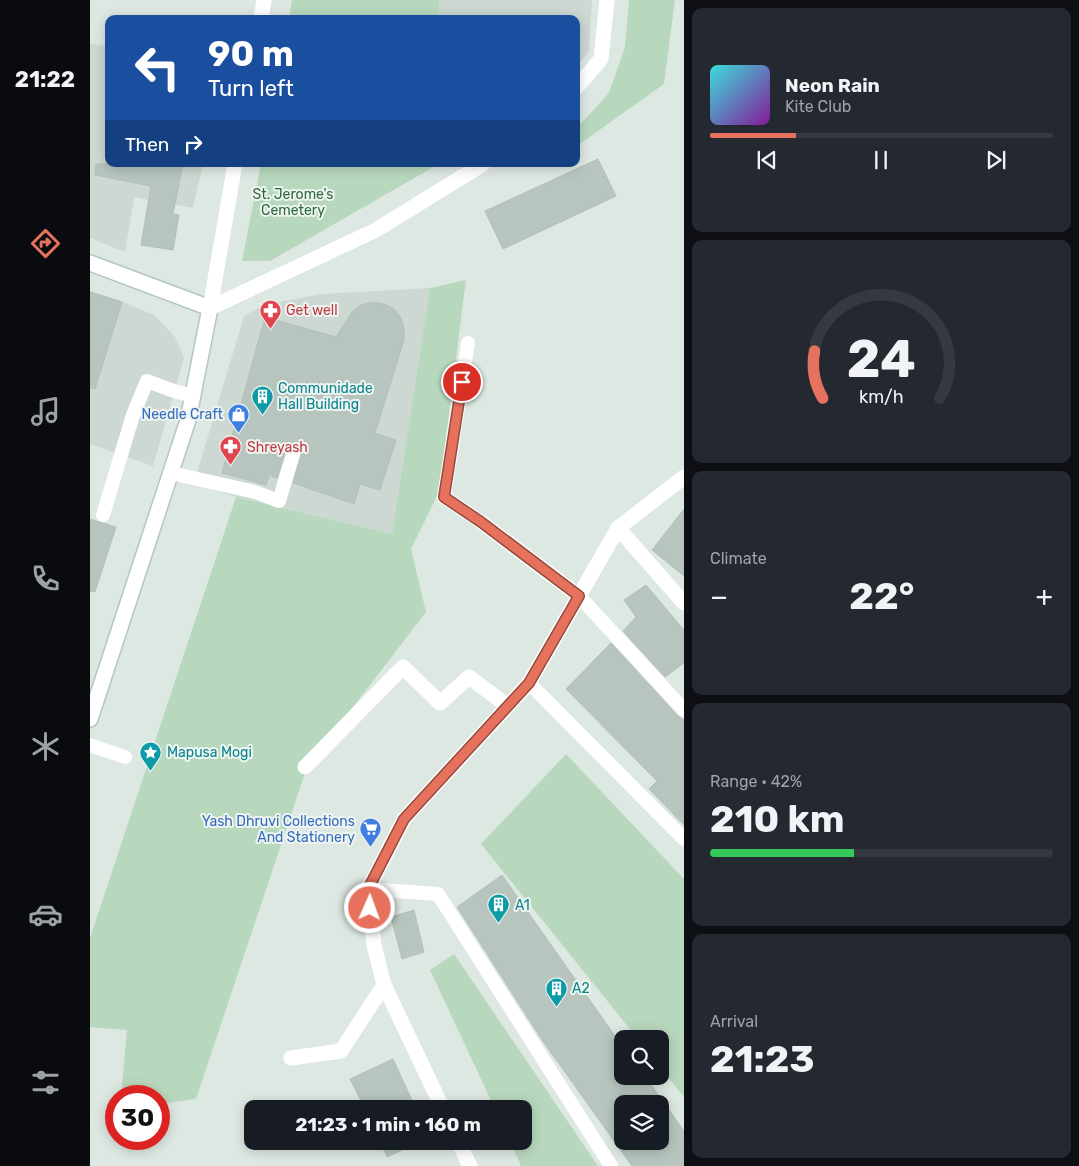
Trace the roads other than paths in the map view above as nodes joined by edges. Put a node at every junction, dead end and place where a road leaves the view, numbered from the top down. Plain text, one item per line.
1 (264, 0) edge
2 (607, 0) edge
3 (261, 15) edge
4 (580, 84) edge
5 (234, 167) edge
6 (478, 167) edge
7 (90, 263) edge
8 (210, 308) junction
9 (468, 343) dead end
10 (193, 396) junction
11 (294, 454) dead end
12 (171, 473) junction
13 (684, 477) edge
14 (103, 515) dead end
15 (481, 522) joint
16 (618, 528) junction
17 (579, 596) junction
18 (684, 603) edge
19 (529, 683) junction
20 (508, 706) junction
21 (684, 710) edge
22 (90, 719) edge
23 (90, 745) edge
24 (125, 757) dead end
25 (306, 767) dead end
26 (684, 839) edge
27 (368, 889) junction
28 (384, 985) junction
29 (291, 1058) dead end
30 (439, 1100) edge
31 (462, 1150) edge
32 (470, 1166) edge
33 (611, 1166) edge

1 - 3 street
2 - 4 street
5 - 8 street
6 - 8 street
7 - 8 street
8 - 10 street
9 - 15 lane
10 - 12 street
10 - 14 lane
11 - 12 lane
12 - 22 street
13 - 16 street
15 - 17 street
16 - 17 street
16 - 18 street
17 - 19 street
17 - 21 lane
19 - 20 street
19 - 26 lane
20 - 25 street
20 - 27 street
23 - 24 lane
27 - 28 street
27 - 33 lane
28 - 29 street
28 - 30 street
31 - 32 street

